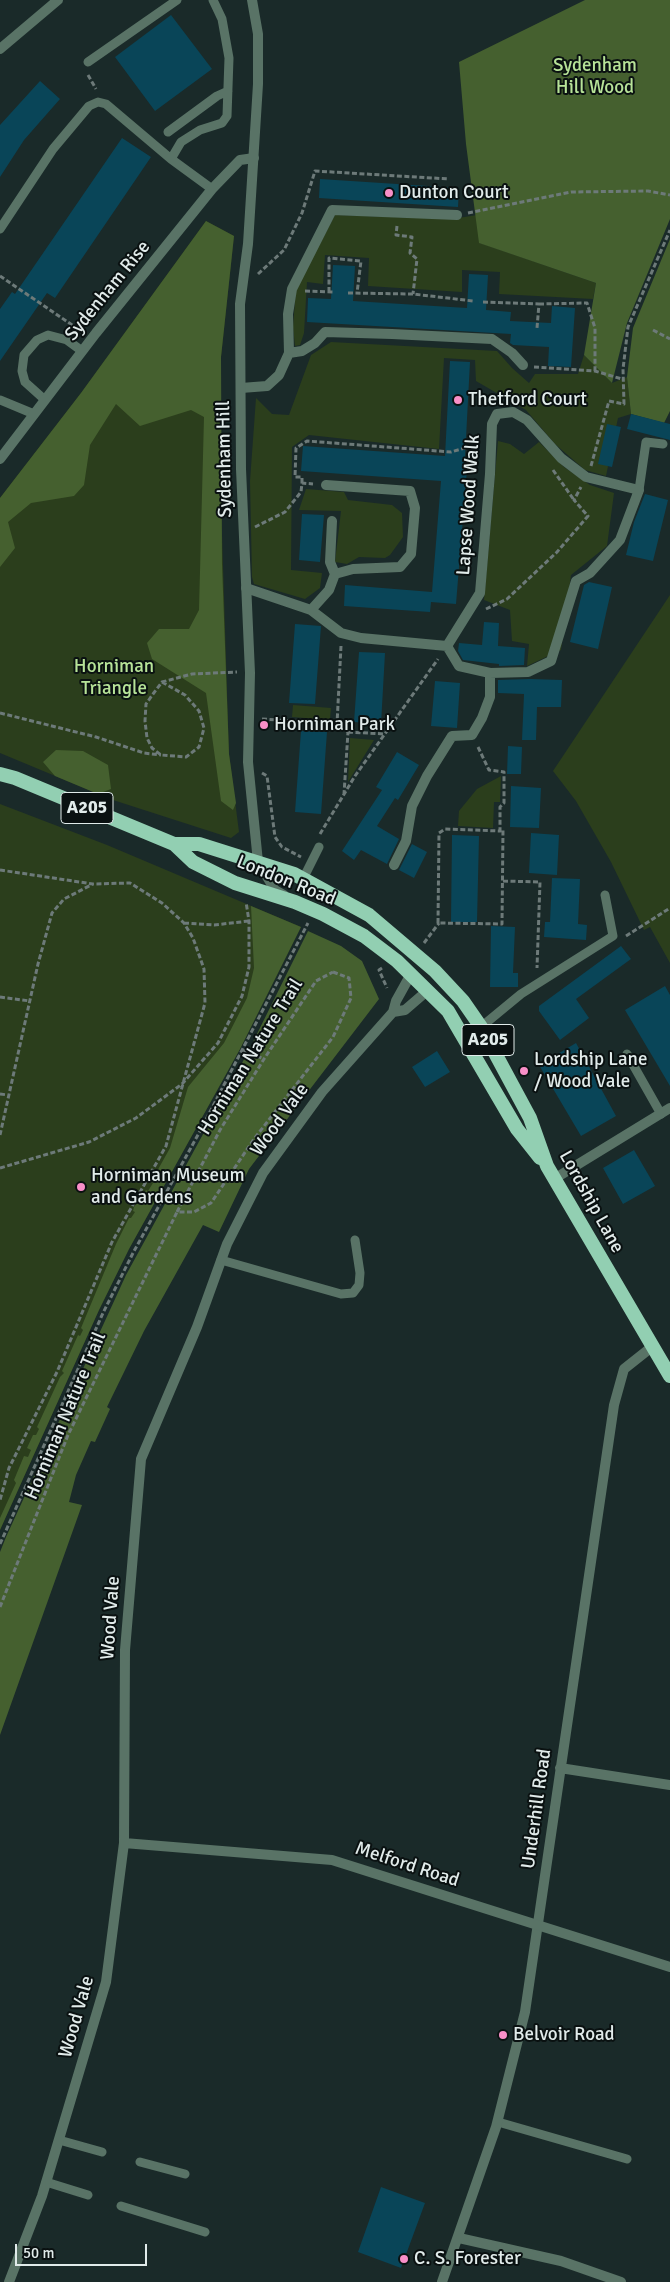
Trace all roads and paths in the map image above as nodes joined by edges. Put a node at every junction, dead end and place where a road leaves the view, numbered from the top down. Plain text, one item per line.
1 (58, 0) edge
2 (177, 0) edge
3 (213, 0) edge
4 (252, 0) edge
5 (0, 49) edge
6 (88, 62) joint
7 (228, 91) junction
8 (98, 102) junction
9 (168, 132) dead end
10 (254, 158) junction
11 (171, 159) junction
12 (212, 189) junction
13 (670, 195) edge
14 (398, 213) junction
15 (457, 215) joint
16 (0, 229) edge
17 (670, 230) edge
18 (0, 276) edge
19 (329, 292) junction
20 (335, 292) dead end
21 (348, 293) dead end
22 (357, 293) junction
23 (414, 294) junction
24 (302, 300) dead end
25 (473, 301) dead end
26 (483, 302) dead end
27 (539, 304) junction
28 (537, 328) dead end
29 (653, 330) dead end
30 (92, 339) junction
31 (670, 339) edge
32 (82, 350) junction
33 (288, 353) junction
34 (523, 365) joint
35 (595, 371) junction
36 (622, 379) junction
37 (241, 388) junction
38 (0, 400) edge
39 (45, 400) junction
40 (34, 414) junction
41 (491, 439) junction
42 (663, 444) dead end
43 (0, 459) edge
44 (592, 465) dead end
45 (586, 477) junction
46 (302, 483) junction
47 (326, 485) joint
48 (639, 490) junction
49 (332, 521) dead end
50 (244, 532) junction
51 (335, 574) junction
52 (246, 588) junction
53 (311, 610) junction
54 (463, 619) junction
55 (447, 646) junction
56 (340, 660) dead end
57 (490, 672) junction
58 (250, 673) junction
59 (162, 682) junction
60 (0, 713) edge
61 (249, 718) junction
62 (336, 724) junction
63 (348, 732) junction
64 (385, 734) junction
65 (472, 735) junction
66 (161, 755) junction
67 (0, 774) edge
68 (344, 794) junction
69 (500, 831) junction
70 (275, 837) dead end
71 (319, 837) dead end
72 (174, 844) junction
73 (319, 847) dead end
74 (303, 852) dead end
75 (258, 862) junction
76 (394, 865) dead end
77 (0, 870) edge
78 (303, 879) junction
79 (503, 881) junction
80 (93, 884) junction
81 (605, 895) dead end
82 (247, 896) dead end
83 (295, 902) junction
84 (670, 908) edge
85 (249, 921) junction
86 (184, 923) junction
87 (439, 923) junction
88 (641, 925) dead end
89 (306, 928) dead end
90 (433, 932) dead end
91 (379, 970) dead end
92 (434, 971) joint
93 (411, 974) junction
94 (536, 984) junction
95 (389, 991) dead end
96 (427, 991) junction
97 (0, 997) edge
98 (30, 1001) junction
99 (393, 1012) junction
100 (481, 1027) junction
101 (243, 1050) junction
102 (627, 1054) dead end
103 (264, 1059) junction
104 (182, 1084) junction
105 (0, 1094) edge
106 (8, 1095) junction
107 (670, 1108) edge
108 (661, 1114) junction
109 (0, 1135) edge
110 (546, 1166) junction
111 (0, 1168) edge
112 (554, 1179) junction
113 (177, 1212) junction
114 (355, 1240) dead end
115 (221, 1260) junction
116 (653, 1346) junction
117 (670, 1376) edge
118 (0, 1500) edge
119 (0, 1544) edge
120 (0, 1607) edge
121 (560, 1768) junction
122 (670, 1785) edge
123 (124, 1843) junction
124 (539, 1925) junction
125 (670, 1967) edge
126 (498, 2122) junction
127 (59, 2140) junction
128 (102, 2152) dead end
129 (627, 2159) dead end
130 (140, 2162) dead end
131 (185, 2174) dead end
132 (46, 2182) junction
133 (88, 2195) dead end
134 (122, 2206) dead end
135 (205, 2232) dead end
136 (459, 2238) junction
137 (8, 2282) edge
138 (442, 2282) edge
139 (621, 2282) edge

1 - 5 street
2 - 6 lane
3 - 7 lane
4 - 10 street, Sydenham Hill
6 - 8 path
7 - 9 lane
7 - 11 lane
8 - 11 lane
8 - 16 lane
10 - 12 street, Sydenham Rise
10 - 37 street, Sydenham Hill
11 - 12 lane
12 - 30 street, Sydenham Rise
13 - 15 path
14 - 15 street
14 - 23 path
14 - 33 street
17 - 36 path
18 - 30 path
19 - 20 path
19 - 22 path
19 - 24 path
21 - 22 path
22 - 23 path
23 - 25 path
26 - 27 path
27 - 28 path
27 - 35 path
29 - 31 path
30 - 32 street, Sydenham Rise
32 - 39 street, Sydenham Rise
32 - 39 lane
33 - 34 street
33 - 37 street
34 - 35 path
35 - 36 path
36 - 44 path
37 - 50 street, Sydenham Hill
38 - 40 lane
39 - 40 street, Sydenham Rise
40 - 43 street, Sydenham Rise
41 - 45 street, Lapse Wood Walk
41 - 46 path
41 - 54 street, Lapse Wood Walk
42 - 48 lane
45 - 48 street, Lapse Wood Walk
45 - 54 path
46 - 47 path
46 - 50 path
47 - 51 street
48 - 57 street
49 - 51 street
50 - 52 street, Sydenham Hill
51 - 53 street
52 - 53 street
52 - 58 street, Sydenham Hill
53 - 55 street
54 - 55 street, Lapse Wood Walk
55 - 57 street
55 - 64 path
56 - 62 path
57 - 65 street
58 - 59 path
58 - 61 street, Sydenham Hill
59 - 66 path
59 - 66 path
60 - 66 path
61 - 62 path
61 - 75 street, Sydenham Hill
62 - 63 path
63 - 64 path
63 - 68 path
64 - 68 path
65 - 69 path
65 - 76 street
67 - 72 highway, London Road / A205
68 - 71 path
69 - 79 path
69 - 87 path
70 - 74 path
72 - 75 highway, London Road / A205
72 - 83 highway, London Road / A205
73 - 78 lane
75 - 78 highway, London Road / A205
75 - 83 street, Sydenham Hill
77 - 80 path
78 - 92 highway, London Road / A205
79 - 87 path
79 - 94 path
80 - 86 path
80 - 98 path
81 - 94 lane
82 - 85 path
83 - 93 highway, London Road / A205
84 - 88 path
85 - 86 path
85 - 104 path
86 - 104 path
87 - 90 path
89 - 101 path
91 - 95 path
92 - 100 highway, Lordship Lane / A205
93 - 96 highway, London Road / A205
93 - 99 street, Wood Vale
94 - 100 lane
96 - 99 street, Wood Vale
96 - 110 highway, London Road / A205
97 - 98 path
98 - 106 path
99 - 115 street, Wood Vale
100 - 110 highway, Lordship Lane / A205
101 - 103 path
101 - 119 path
102 - 108 lane
103 - 113 path, Horniman Nature Trail
103 - 113 path, Horniman Nature Trail
104 - 111 path
104 - 118 path
105 - 106 path
106 - 109 path
107 - 108 street
108 - 112 street
110 - 112 highway, Lordship Lane / A205
112 - 116 highway, Lordship Lane / A205
113 - 120 path, Horniman Nature Trail
114 - 115 lane
115 - 123 street, Wood Vale
116 - 117 highway, Lordship Lane / A205
116 - 121 street, Underhill Road
121 - 122 street
121 - 124 street, Underhill Road
123 - 124 street, Melford Road
123 - 127 street, Wood Vale
124 - 125 street, Melford Road
124 - 126 street, Underhill Road
126 - 129 lane
126 - 136 street, Underhill Road
127 - 128 lane
127 - 132 street, Wood Vale
130 - 131 lane
132 - 133 lane
132 - 137 street, Wood Vale
134 - 135 lane
136 - 138 street, Underhill Road
136 - 139 street

